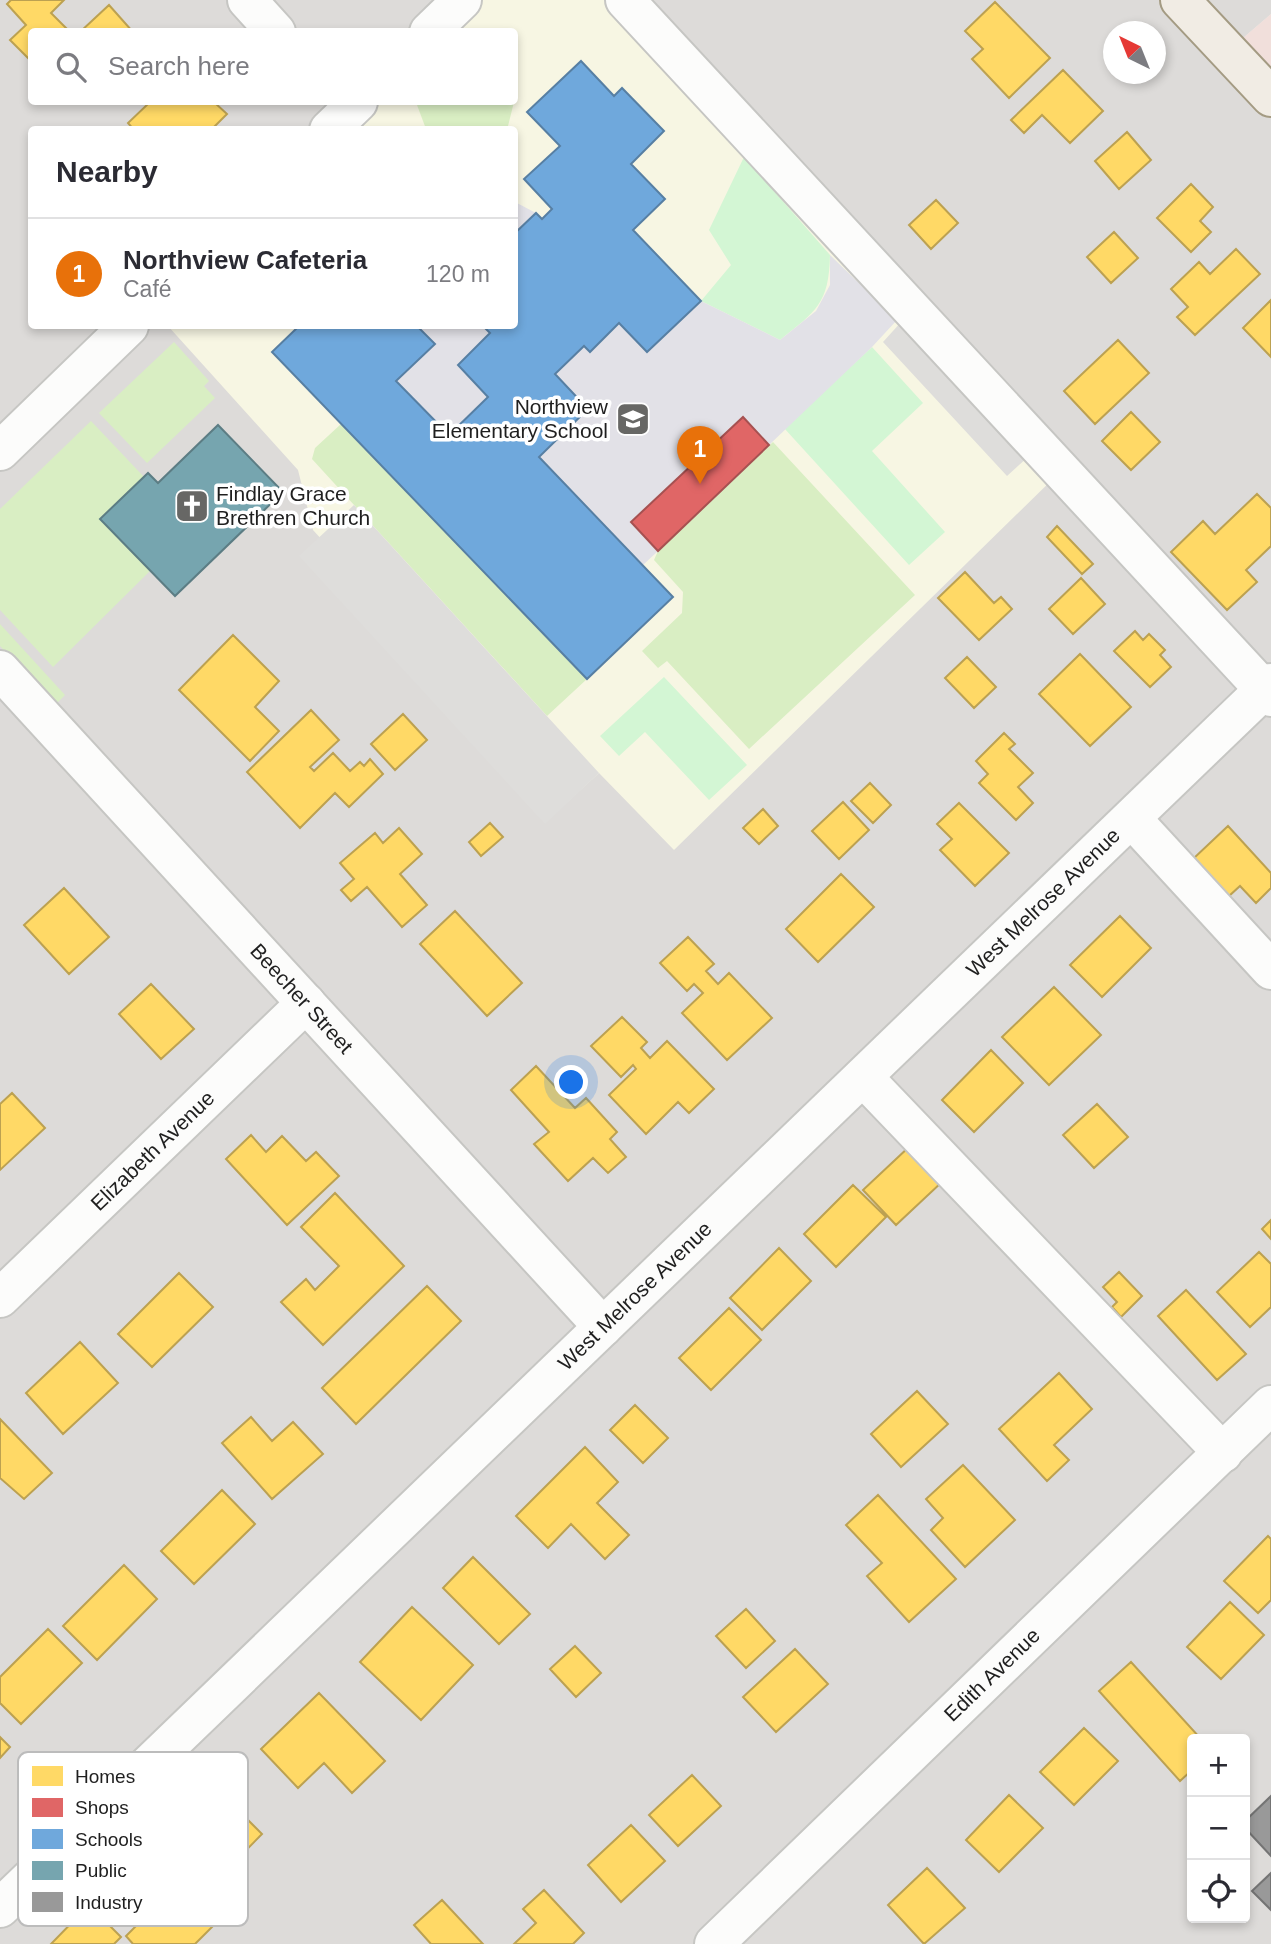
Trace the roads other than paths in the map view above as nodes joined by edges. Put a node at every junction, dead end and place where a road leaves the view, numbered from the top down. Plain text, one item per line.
1 (247, 0) edge
2 (461, 0) edge
3 (625, 0) edge
4 (1180, 0) edge
5 (272, 28) edge
6 (433, 28) edge
7 (1266, 82) edge
8 (126, 329) edge
9 (0, 451) edge
10 (1269, 690) edge
11 (8, 695) edge
12 (1132, 819) junction
13 (1271, 970) edge
14 (306, 1003) junction
15 (864, 1078) junction
16 (0, 1298) edge
17 (603, 1327) junction
18 (1271, 1405) edge
19 (1223, 1453) junction
20 (162, 1752) edge
21 (18, 1891) edge
22 (0, 1908) edge
23 (714, 1944) edge

1 - 5 street
2 - 6 street
3 - 10 street
4 - 7 main road
8 - 9 street
10 - 12 street, West Melrose Avenue
11 - 14 street, Beecher Street
12 - 13 street
12 - 15 street, West Melrose Avenue
14 - 16 street, Elizabeth Avenue
14 - 17 street, Beecher Street
15 - 17 street, West Melrose Avenue
15 - 19 street
17 - 20 street, West Melrose Avenue
18 - 19 street, Edith Avenue
19 - 23 street, Edith Avenue
21 - 22 street, West Melrose Avenue

